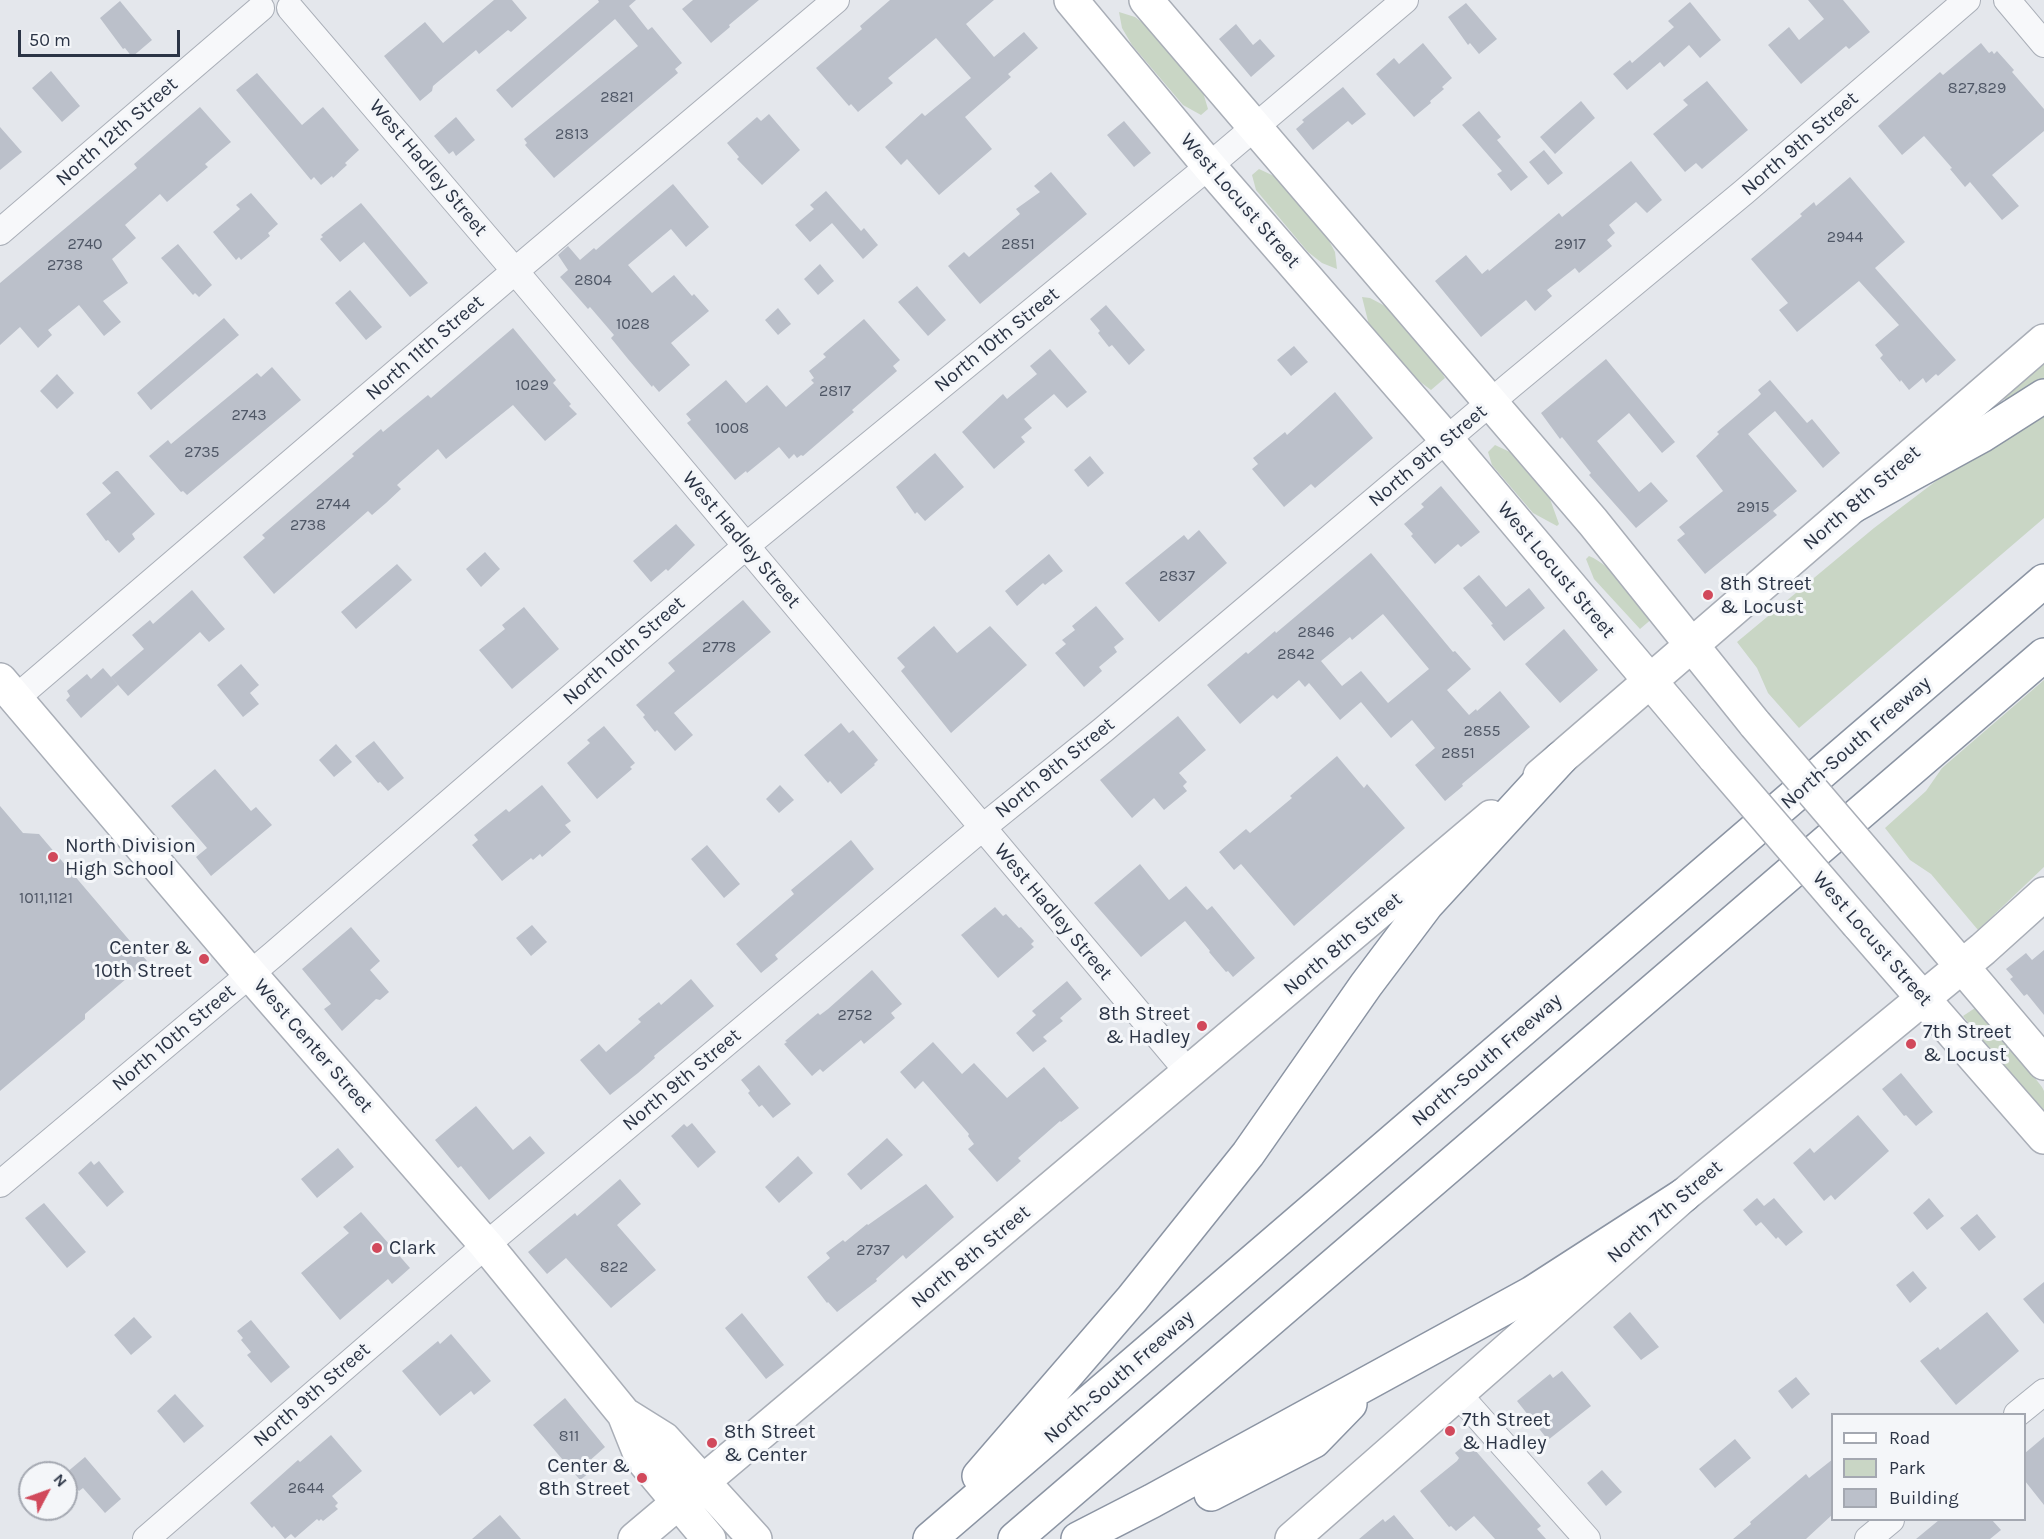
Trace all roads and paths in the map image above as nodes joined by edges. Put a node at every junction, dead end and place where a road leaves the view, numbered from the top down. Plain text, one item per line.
1 (836, 0) edge
2 (1071, 0) edge
3 (1146, 0) edge
4 (1405, 0) edge
5 (1967, 0) edge
6 (2007, 0) edge
7 (260, 4) edge
8 (293, 4) edge
9 (2044, 44) edge
10 (1256, 127) junction
11 (1209, 166) junction
12 (0, 232) edge
13 (515, 271) junction
14 (2044, 341) edge
15 (2044, 396) edge
16 (1491, 402) junction
17 (1447, 440) junction
18 (1853, 506) junction
19 (746, 546) junction
20 (2044, 581) edge
21 (1693, 645) junction
22 (2044, 655) edge
23 (1651, 681) junction
24 (8, 689) edge
25 (1561, 758) junction
26 (982, 828) junction
27 (2044, 894) edge
28 (1962, 966) junction
29 (250, 974) junction
30 (1922, 998) junction
31 (2044, 1063) edge
32 (1189, 1073) junction
33 (2044, 1137) edge
34 (0, 1184) edge
35 (1683, 1195) junction
36 (486, 1245) junction
37 (2044, 1392) edge
38 (1458, 1394) junction
39 (2018, 1413) edge
40 (690, 1491) junction
41 (1890, 1521) edge
42 (146, 1539) edge
43 (635, 1539) edge
44 (709, 1539) edge
45 (755, 1539) edge
46 (923, 1539) edge
47 (930, 1539) edge
48 (1015, 1539) edge
49 (1078, 1539) edge
50 (1292, 1539) edge
51 (1587, 1539) edge
52 (1868, 1539) edge

1 - 13 street, North 11th Street
2 - 11 main road, West Locust Street
3 - 10 main road
4 - 10 street, North 10th Street
5 - 16 street, North 9th Street
6 - 9 street
7 - 8 street
7 - 12 street, North 12th Street
8 - 13 street, West Hadley Street
10 - 11 street, North 10th Street
10 - 16 main road
11 - 17 main road, West Locust Street
11 - 19 street, North 10th Street
13 - 19 street, West Hadley Street
13 - 24 street, North 11th Street
14 - 18 main road, North 8th Street
15 - 18 main road
16 - 17 street, North 9th Street
16 - 21 main road
17 - 23 main road, West Locust Street
17 - 26 street, North 9th Street
18 - 21 main road, North 8th Street
19 - 26 street, West Hadley Street
19 - 29 street, North 10th Street
20 - 47 main road, North-South Freeway
21 - 23 main road, North 8th Street
21 - 28 main road, bridge
22 - 48 main road
23 - 25 main road, North 8th Street
23 - 30 main road, West Locust Street, bridge
24 - 29 main road, West Center Street
25 - 32 main road, North 8th Street
25 - 46 main road
26 - 32 street, West Hadley Street
26 - 36 street, North 9th Street
27 - 28 main road, North 7th Street
28 - 30 main road, North 7th Street
28 - 31 main road
29 - 34 street, North 10th Street
29 - 36 main road, West Center Street
30 - 33 main road, West Locust Street
30 - 35 main road, North 7th Street
32 - 40 main road, North 8th Street
35 - 38 main road, North 7th Street
35 - 49 main road
36 - 40 main road, West Center Street
36 - 42 street, North 9th Street
37 - 39 street
38 - 50 main road, North 7th Street
38 - 51 street
40 - 43 main road, North 8th Street
40 - 44 main road, West Center Street
40 - 45 main road, West Center Street
41 - 52 street

